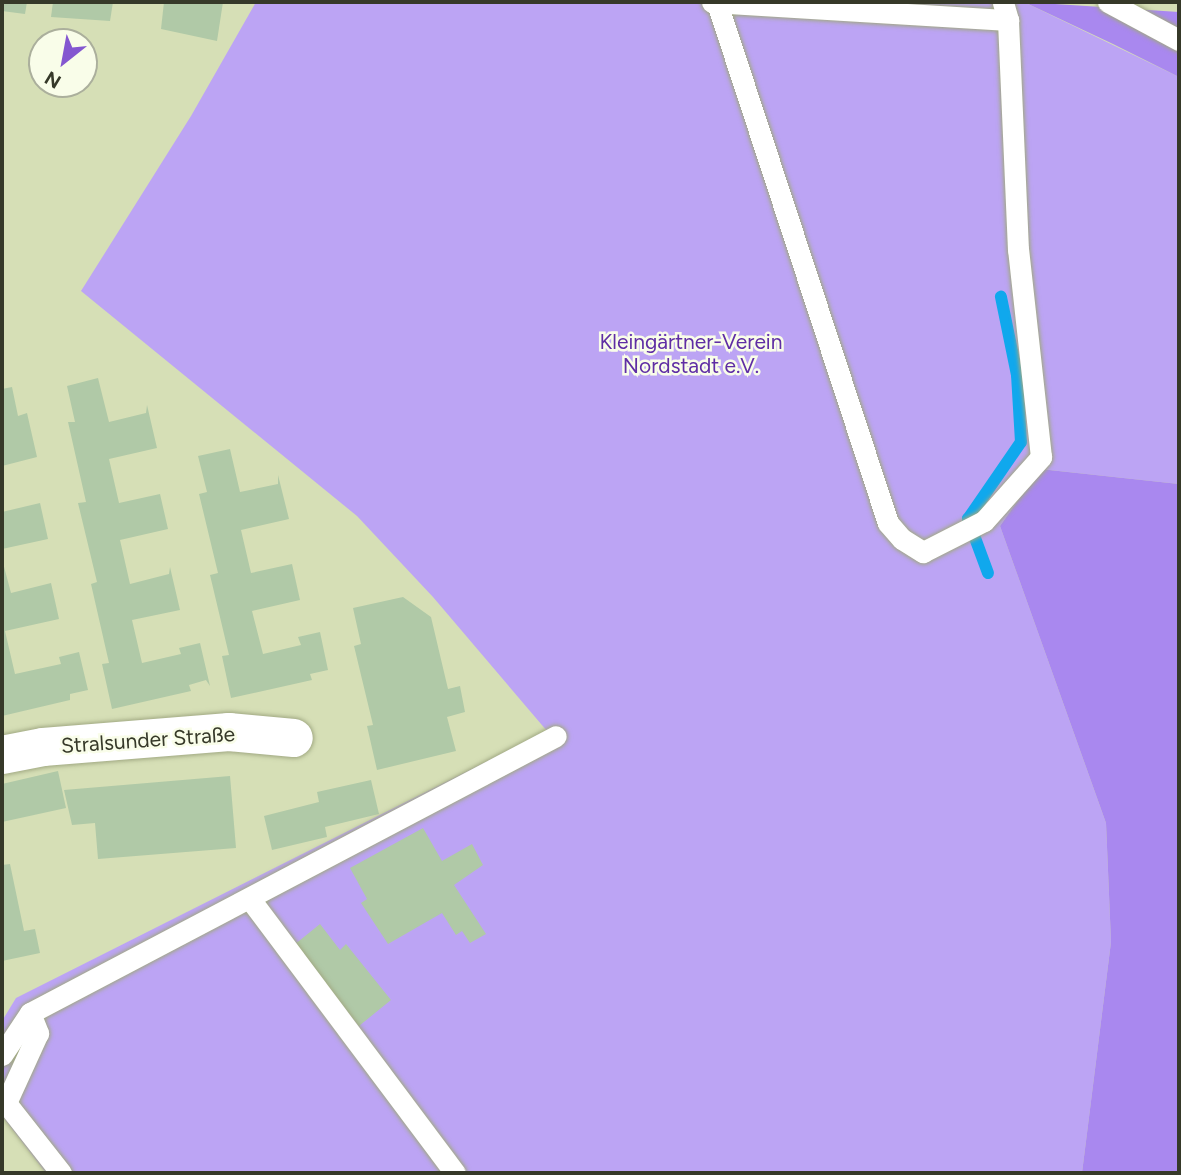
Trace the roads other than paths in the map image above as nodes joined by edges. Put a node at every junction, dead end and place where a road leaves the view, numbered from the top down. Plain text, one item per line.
1 (715, 2) edge
2 (1108, 2) edge
3 (1005, 11) edge
4 (1179, 40) edge
5 (556, 736) dead end
6 (294, 738) dead end
7 (2, 755) edge
8 (250, 899) junction
9 (30, 1013) junction
10 (2, 1055) edge
11 (61, 1173) edge
12 (455, 1173) edge

1 - 3 lane
1 - 3 lane
2 - 4 lane
5 - 8 lane
6 - 7 street, Stralsunder Straße
8 - 9 lane
8 - 12 lane
9 - 10 lane
9 - 11 lane

